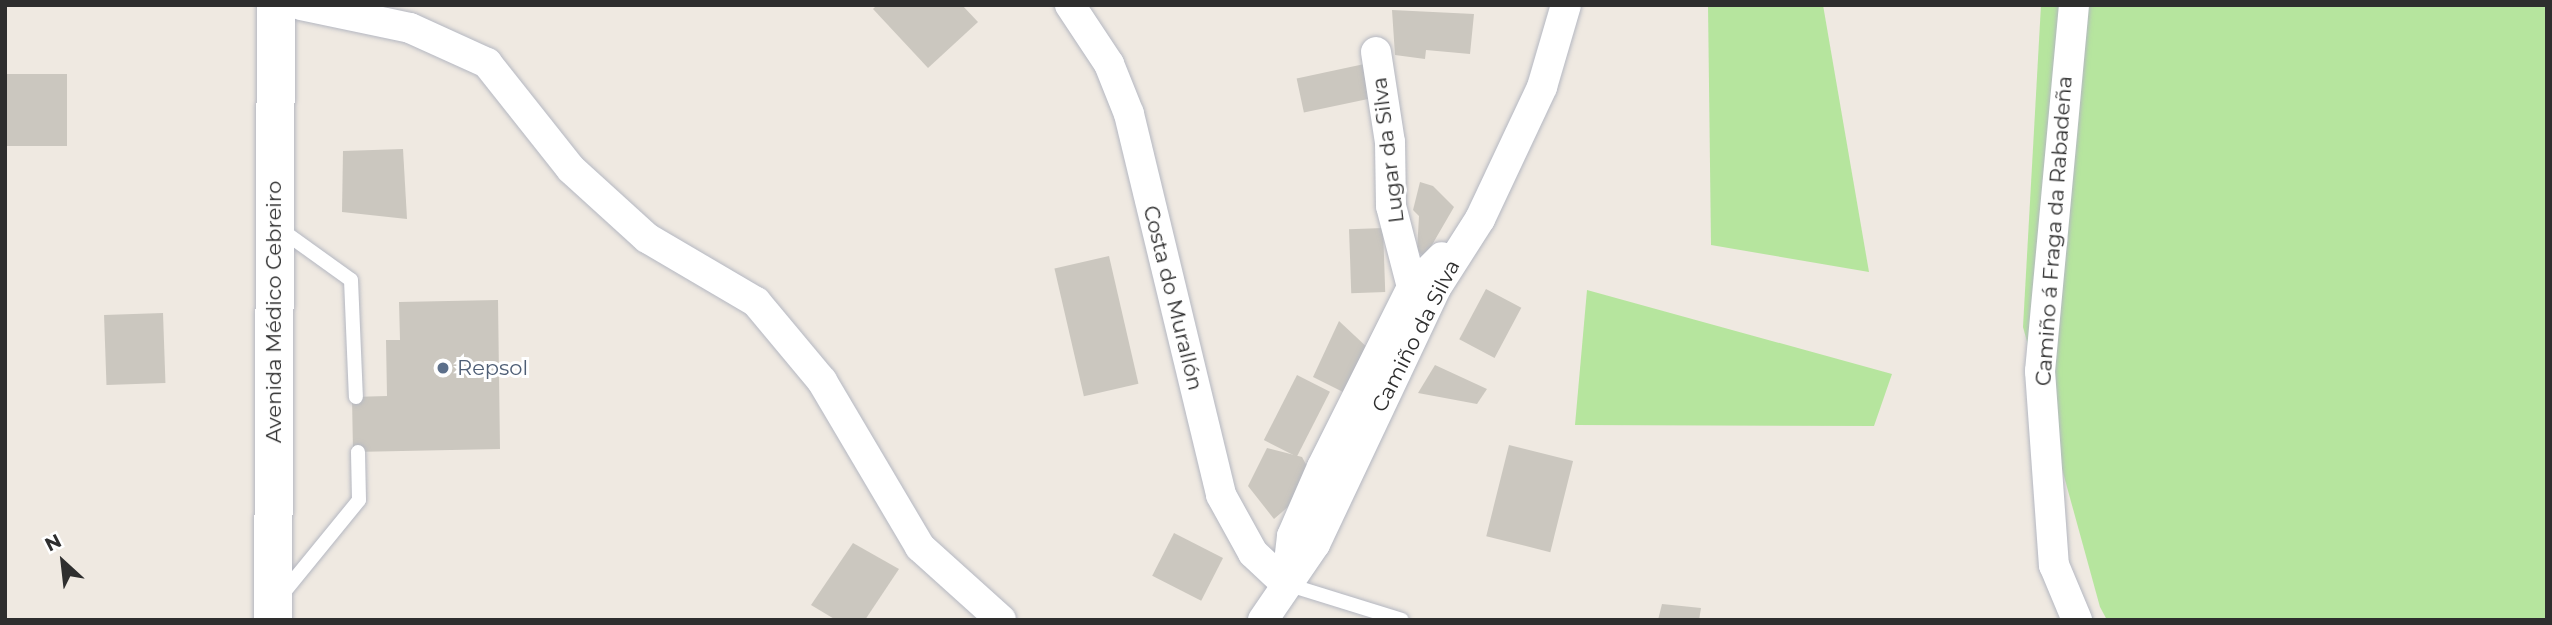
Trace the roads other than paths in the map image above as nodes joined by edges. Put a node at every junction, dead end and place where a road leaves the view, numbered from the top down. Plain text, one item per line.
1 (276, 5) edge
2 (301, 5) edge
3 (1070, 5) edge
4 (1566, 5) edge
5 (2074, 5) edge
6 (1376, 52) dead end
7 (1480, 219) junction
8 (274, 224) junction
9 (1412, 287) junction
10 (356, 397) dead end
11 (358, 452) dead end
12 (1286, 584) junction
13 (273, 613) edge
14 (1001, 620) edge
15 (1263, 620) edge
16 (1402, 620) edge
17 (2077, 620) edge

1 - 8 main road, Avenida Médico Cebreiro
2 - 14 street
3 - 12 street, Costa do Murallón
4 - 7 street, Camiño da Silva
5 - 17 street, Camiño á Fraga da Rabadeña
6 - 9 street, Lugar da Silva
7 - 9 street
7 - 12 street, Camiño da Silva
8 - 10 lane
8 - 13 main road, Avenida Médico Cebreiro
9 - 12 street
11 - 13 lane
12 - 15 street, Camiño da Silva
12 - 16 lane

